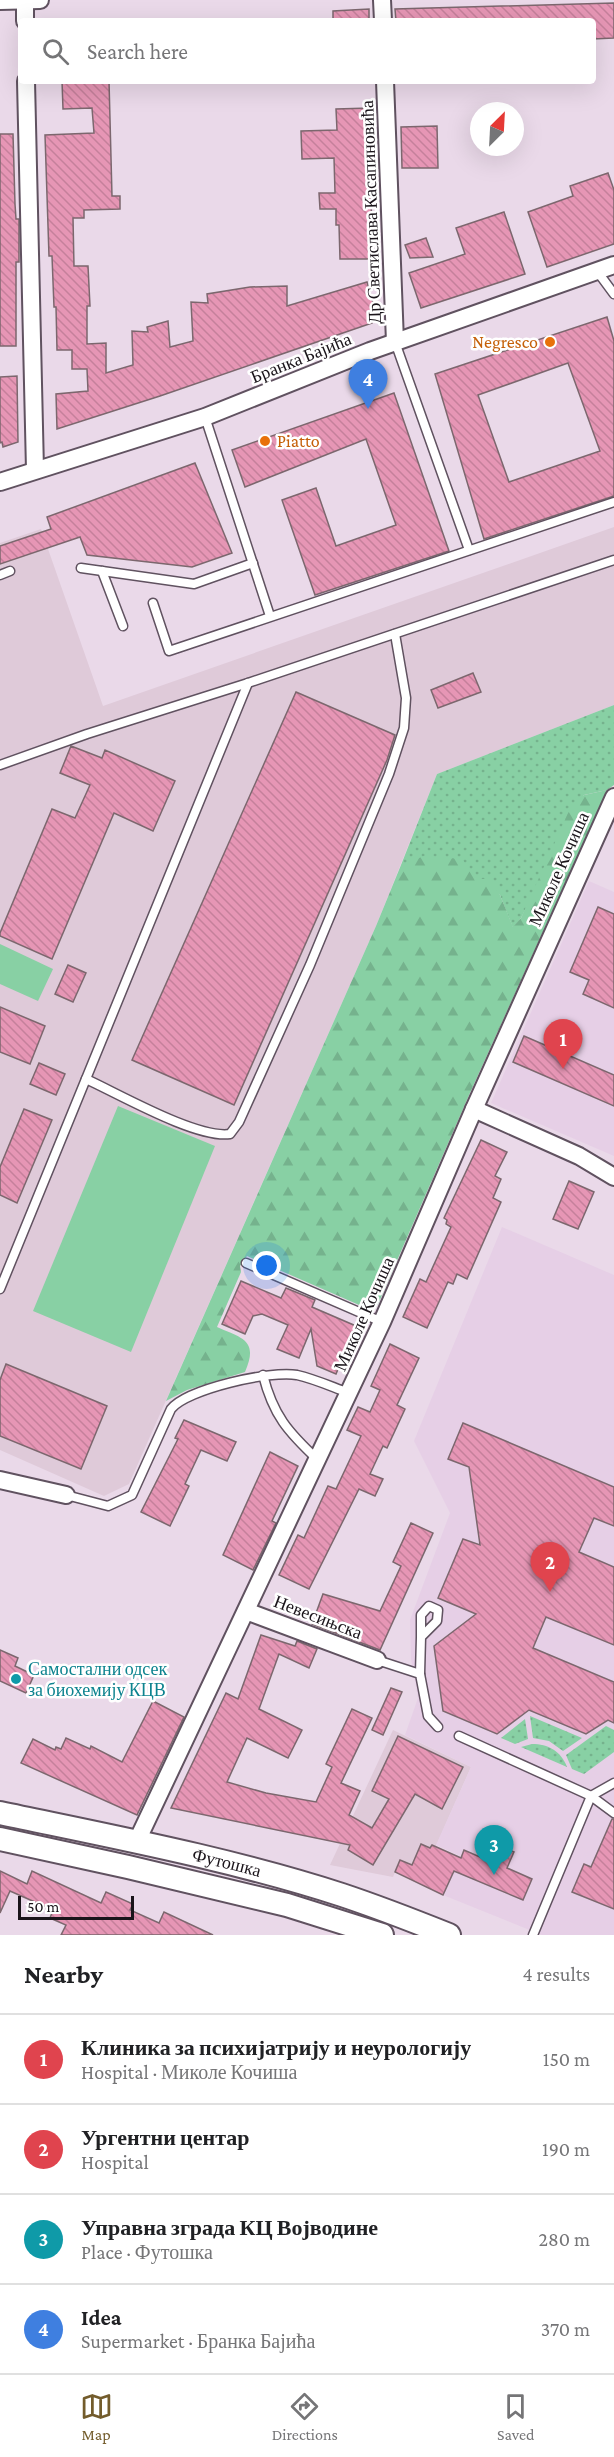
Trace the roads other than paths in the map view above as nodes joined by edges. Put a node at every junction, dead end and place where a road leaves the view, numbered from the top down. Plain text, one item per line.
1 (25, 0) edge
2 (40, 0) edge
3 (382, 0) edge
4 (0, 2) edge
5 (25, 18) edge
6 (382, 18) edge
7 (26, 84) edge
8 (385, 84) edge
9 (614, 265) edge
10 (597, 271) junction
11 (614, 294) edge
12 (395, 342) junction
13 (205, 417) junction
14 (35, 470) junction
15 (0, 482) edge
16 (614, 502) edge
17 (469, 550) junction
18 (614, 560) edge
19 (253, 563) junction
20 (81, 568) dead end
21 (10, 571) dead end
22 (102, 571) junction
23 (0, 575) edge
24 (153, 603) dead end
25 (270, 616) junction
26 (123, 626) dead end
27 (395, 634) junction
28 (248, 683) junction
29 (0, 765) edge
30 (614, 797) edge
31 (86, 1079) junction
32 (474, 1109) junction
33 (614, 1177) edge
34 (246, 1263) dead end
35 (3, 1272) edge
36 (0, 1289) edge
37 (382, 1323) junction
38 (263, 1375) junction
39 (350, 1393) junction
40 (318, 1460) junction
41 (0, 1480) edge
42 (66, 1495) joint
43 (246, 1611) junction
44 (421, 1637) dead end
45 (377, 1660) joint
46 (420, 1674) junction
47 (438, 1727) dead end
48 (459, 1736) dead end
49 (614, 1783) edge
50 (591, 1796) junction
51 (0, 1813) edge
52 (614, 1813) edge
53 (0, 1839) edge
54 (137, 1841) junction
55 (382, 1935) edge
56 (449, 1935) edge
57 (533, 1935) edge

1 - 2 street
1 - 4 street
1 - 5 street
3 - 6 street
7 - 14 street
8 - 12 street, Др Светислава Касапиновића
9 - 10 street, Бранка Бајића
10 - 11 lane
10 - 12 street, Бранка Бајића
12 - 13 street, Бранка Бајића
12 - 17 lane
13 - 14 street, Бранка Бајића
13 - 19 lane
14 - 15 street, Бранка Бајића
16 - 17 lane
17 - 25 lane
18 - 27 lane
19 - 22 lane
19 - 25 lane
20 - 22 lane
21 - 23 lane
22 - 26 lane
24 - 25 lane
27 - 28 lane
27 - 31 lane
28 - 29 lane
28 - 31 lane
30 - 32 street, Миколе Кочиша
31 - 35 lane
32 - 33 street
32 - 37 street, Миколе Кочиша
34 - 37 lane
35 - 36 lane
37 - 39 street, Миколе Кочиша
38 - 39 lane
38 - 40 lane
38 - 42 lane
39 - 40 street, Миколе Кочиша
40 - 43 street, Миколе Кочиша
41 - 42 street
43 - 45 street, Невесињска
43 - 54 street, Миколе Кочиша
44 - 46 lane
45 - 46 lane
46 - 47 lane
48 - 50 lane
49 - 50 lane
50 - 52 lane
50 - 57 lane
51 - 54 main road, Футошка
53 - 55 main road, Футошка
54 - 56 main road, Футошка

